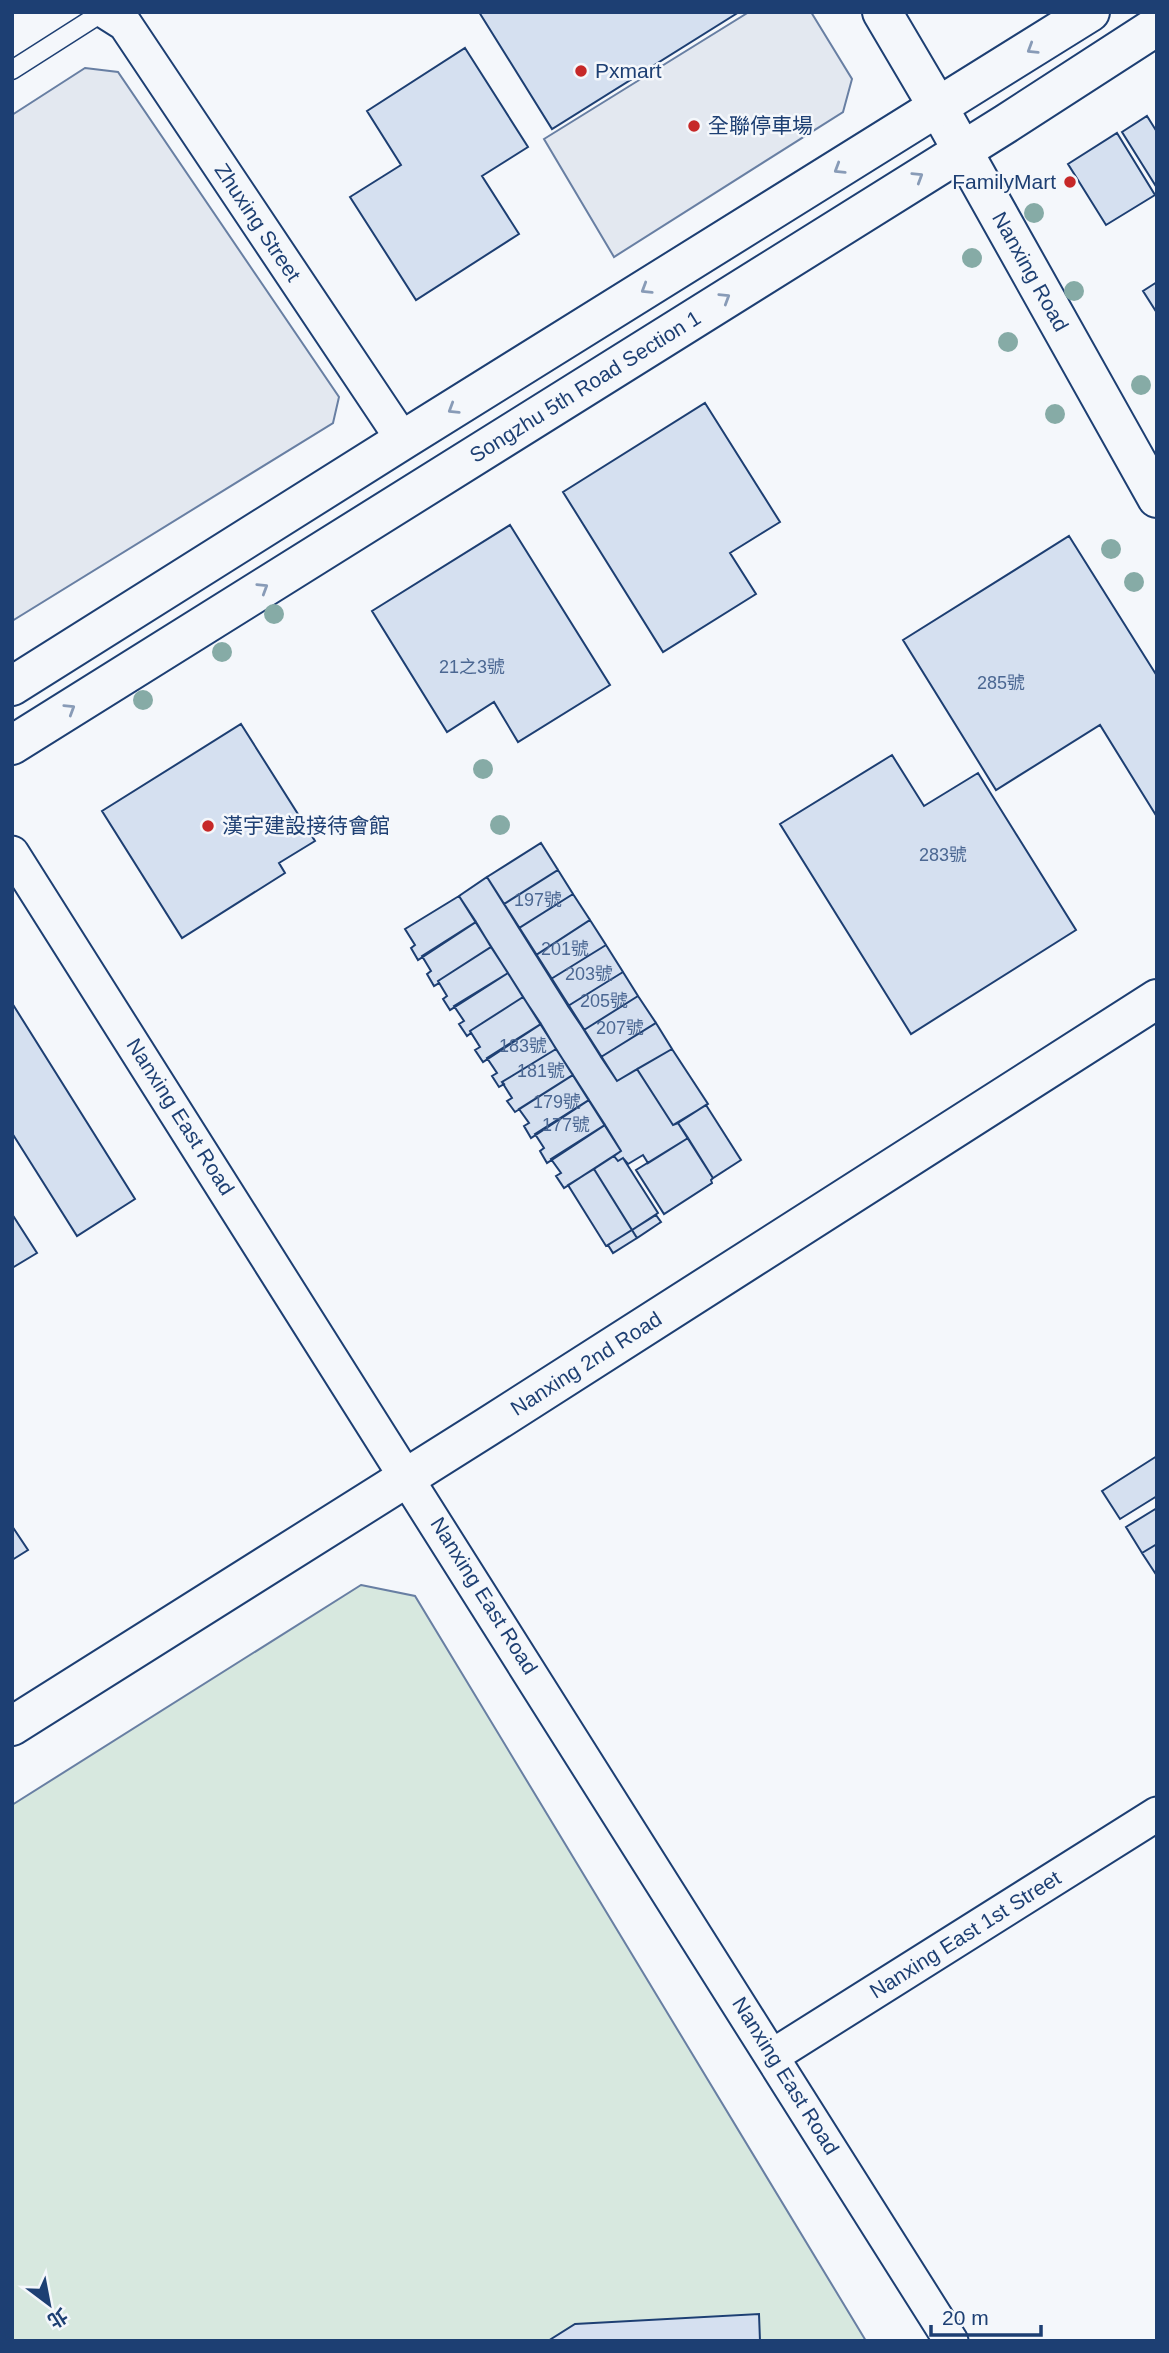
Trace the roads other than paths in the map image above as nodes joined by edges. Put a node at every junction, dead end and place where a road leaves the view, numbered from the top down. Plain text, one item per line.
1 (104, 12) edge
2 (882, 12) edge
3 (1090, 12) edge
4 (1157, 26) edge
5 (12, 70) edge
6 (938, 107) junction
7 (961, 149) junction
8 (403, 440) junction
9 (1157, 498) edge
10 (12, 686) edge
11 (12, 746) edge
12 (12, 853) edge
13 (1157, 999) edge
14 (409, 1476) junction
15 (12, 1726) edge
16 (1157, 1814) edge
17 (774, 2055) junction
18 (951, 2341) edge

1 - 5 lane
1 - 8 street, Zhuxing Street
2 - 6 street, Nanxing Road
3 -> 6 street
4 - 7 street, Songzhu 5th Road Section 1
6 - 7 street, Nanxing Road
6 -> 8 street
7 - 9 street, Nanxing Road
11 -> 7 street, Songzhu 5th Road Section 1
8 - 10 street
12 - 14 street, Nanxing East Road
13 - 14 street, Nanxing 2nd Road
14 - 15 street, Nanxing 2nd Road
14 - 17 street, Nanxing East Road
16 - 17 street, Nanxing East 1st Street
17 - 18 street, Nanxing East Road

